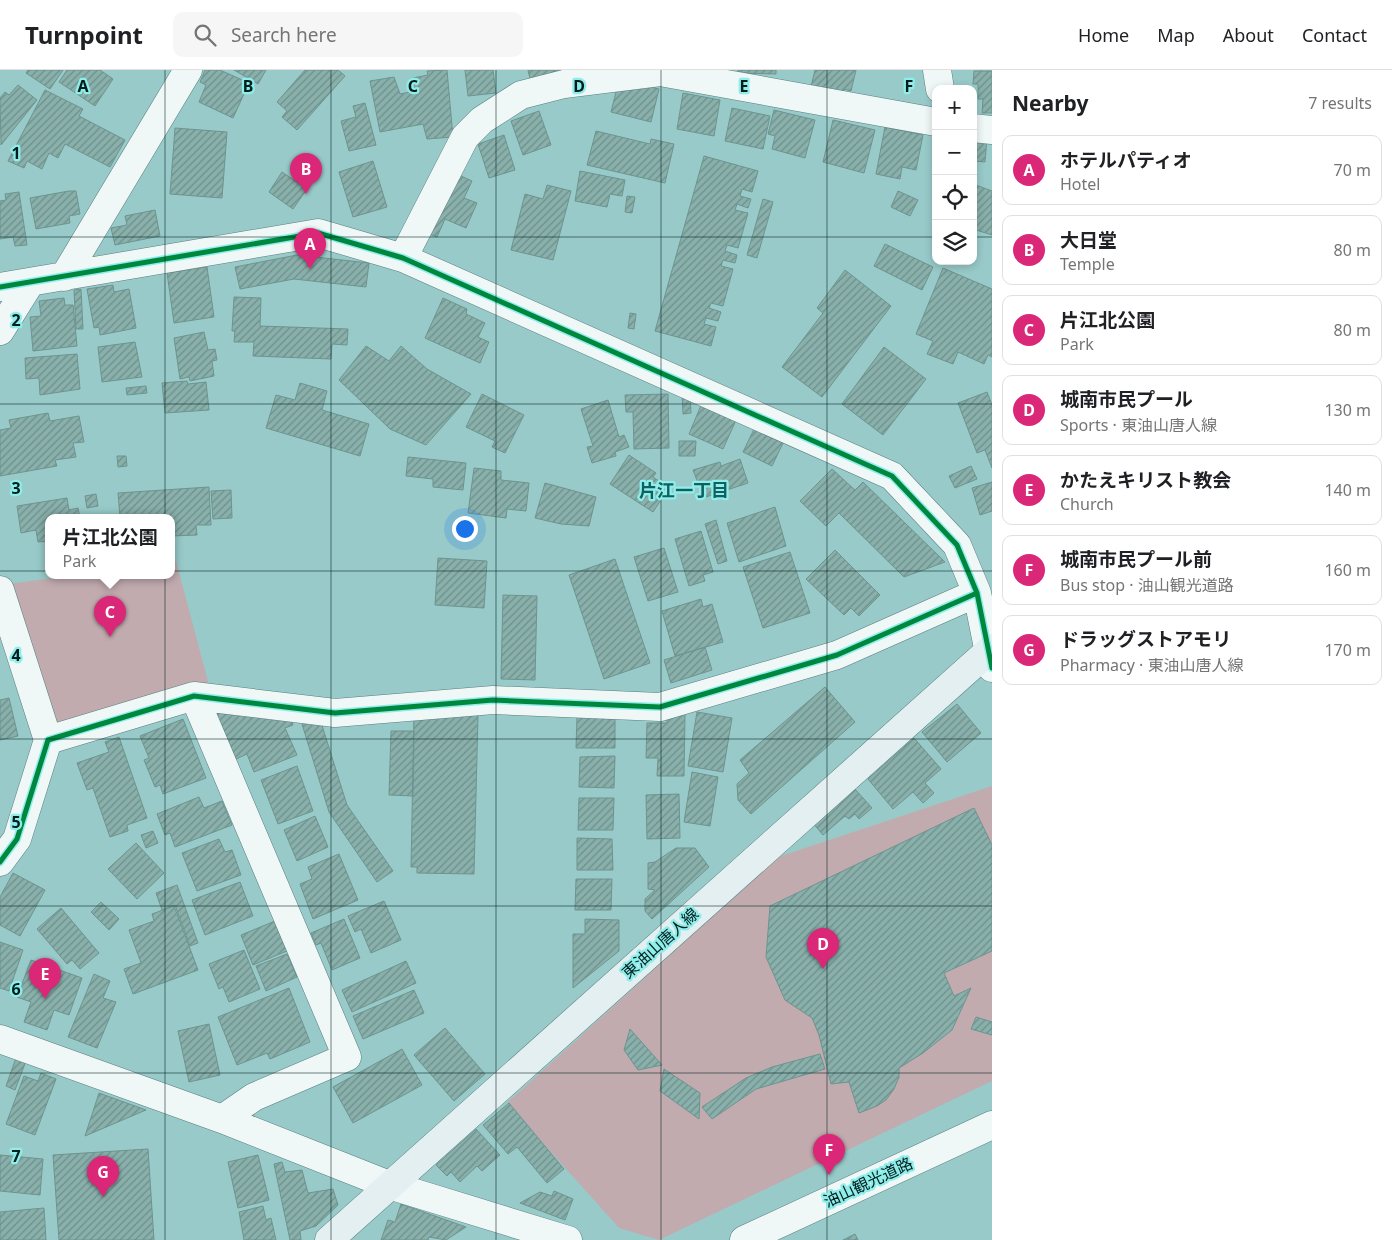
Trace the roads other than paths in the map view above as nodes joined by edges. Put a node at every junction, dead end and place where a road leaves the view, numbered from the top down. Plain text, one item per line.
1 (188, 70) edge
2 (937, 70) edge
3 (939, 85) edge
4 (932, 121) edge
5 (977, 128) edge
6 (992, 130) edge
7 (403, 258) junction
8 (64, 277) junction
9 (30, 283) junction
10 (0, 287) edge
11 (0, 331) edge
12 (0, 590) edge
13 (977, 593) junction
14 (990, 656) edge
15 (194, 696) junction
16 (48, 740) junction
17 (0, 862) edge
18 (0, 1039) edge
19 (222, 1119) junction
20 (992, 1125) edge
21 (388, 1185) junction
22 (329, 1240) edge
23 (568, 1240) edge
24 (744, 1240) edge

1 - 8 street
2 - 3 street
4 - 7 street
5 - 6 street
7 - 8 street
7 - 13 street
8 - 9 street
9 - 10 street
9 - 11 street
12 - 16 street
13 - 14 street
13 - 15 street
14 - 21 main road, 東油山唐人線
15 - 16 street
15 - 19 street
16 - 17 street
18 - 19 street
19 - 21 street
20 - 24 street, 油山観光道路
21 - 22 main road, 東油山唐人線
21 - 23 street

